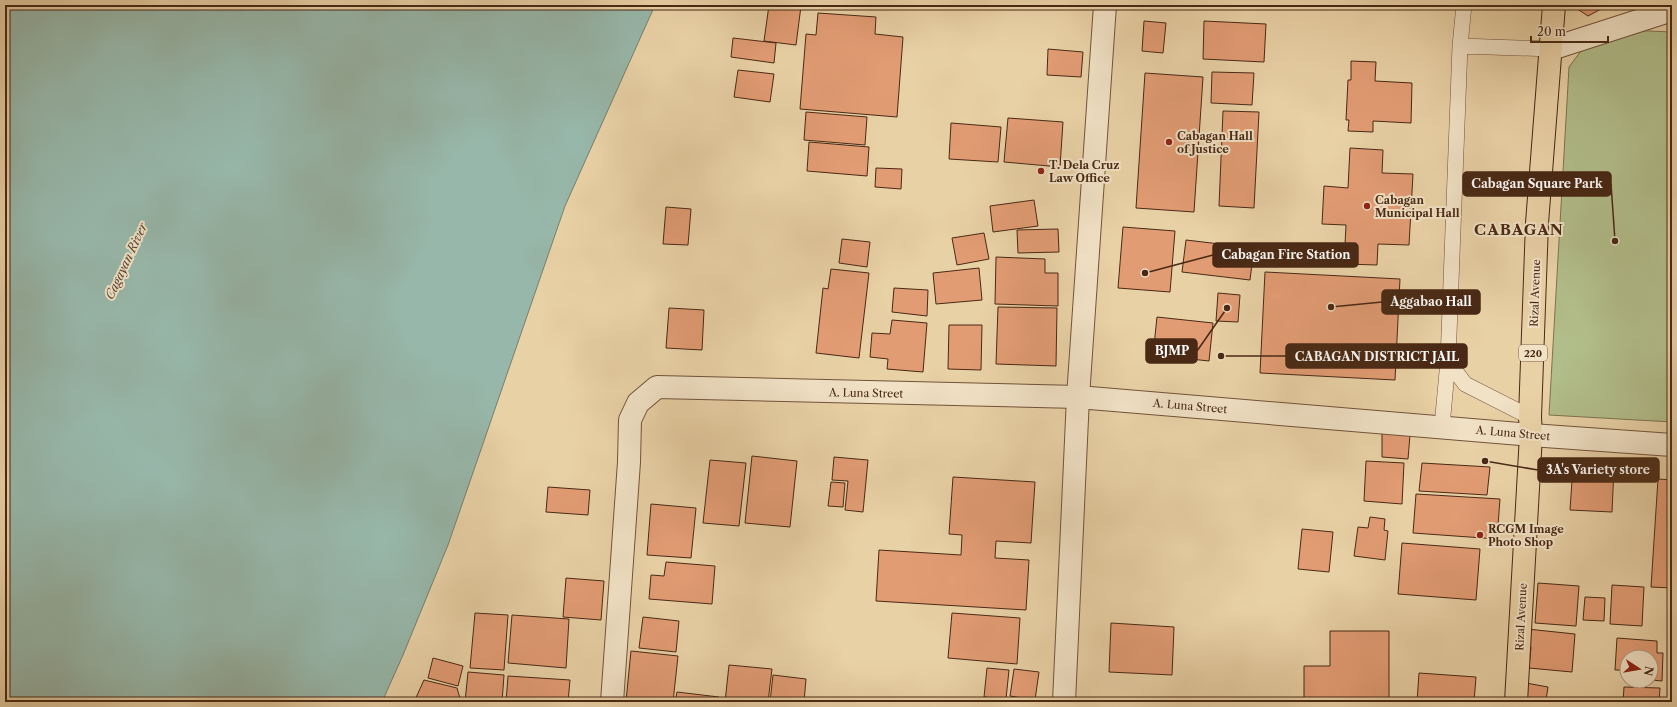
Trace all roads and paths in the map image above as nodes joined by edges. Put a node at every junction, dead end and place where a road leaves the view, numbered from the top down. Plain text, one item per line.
1 (1105, 5) edge
2 (1464, 5) edge
3 (1554, 5) edge
4 (1672, 10) edge
5 (1460, 46) junction
6 (1551, 49) junction
7 (1448, 361) junction
8 (1078, 397) junction
9 (1442, 426) junction
10 (1531, 426) junction
11 (1672, 445) edge
12 (612, 702) edge
13 (1064, 702) edge
14 (1516, 702) edge

1 - 8 street
2 - 5 lane
3 - 6 main road, Rizal Avenue / 220
4 - 6 street
5 - 6 lane
5 - 7 lane
6 - 10 main road, Rizal Avenue / 220
7 - 9 lane
7 - 10 lane
8 - 9 street, A. Luna Street
8 - 12 street, A. Luna Street
8 - 13 street
9 - 10 street, A. Luna Street
10 - 11 street, A. Luna Street
10 - 14 main road, Rizal Avenue / 220

